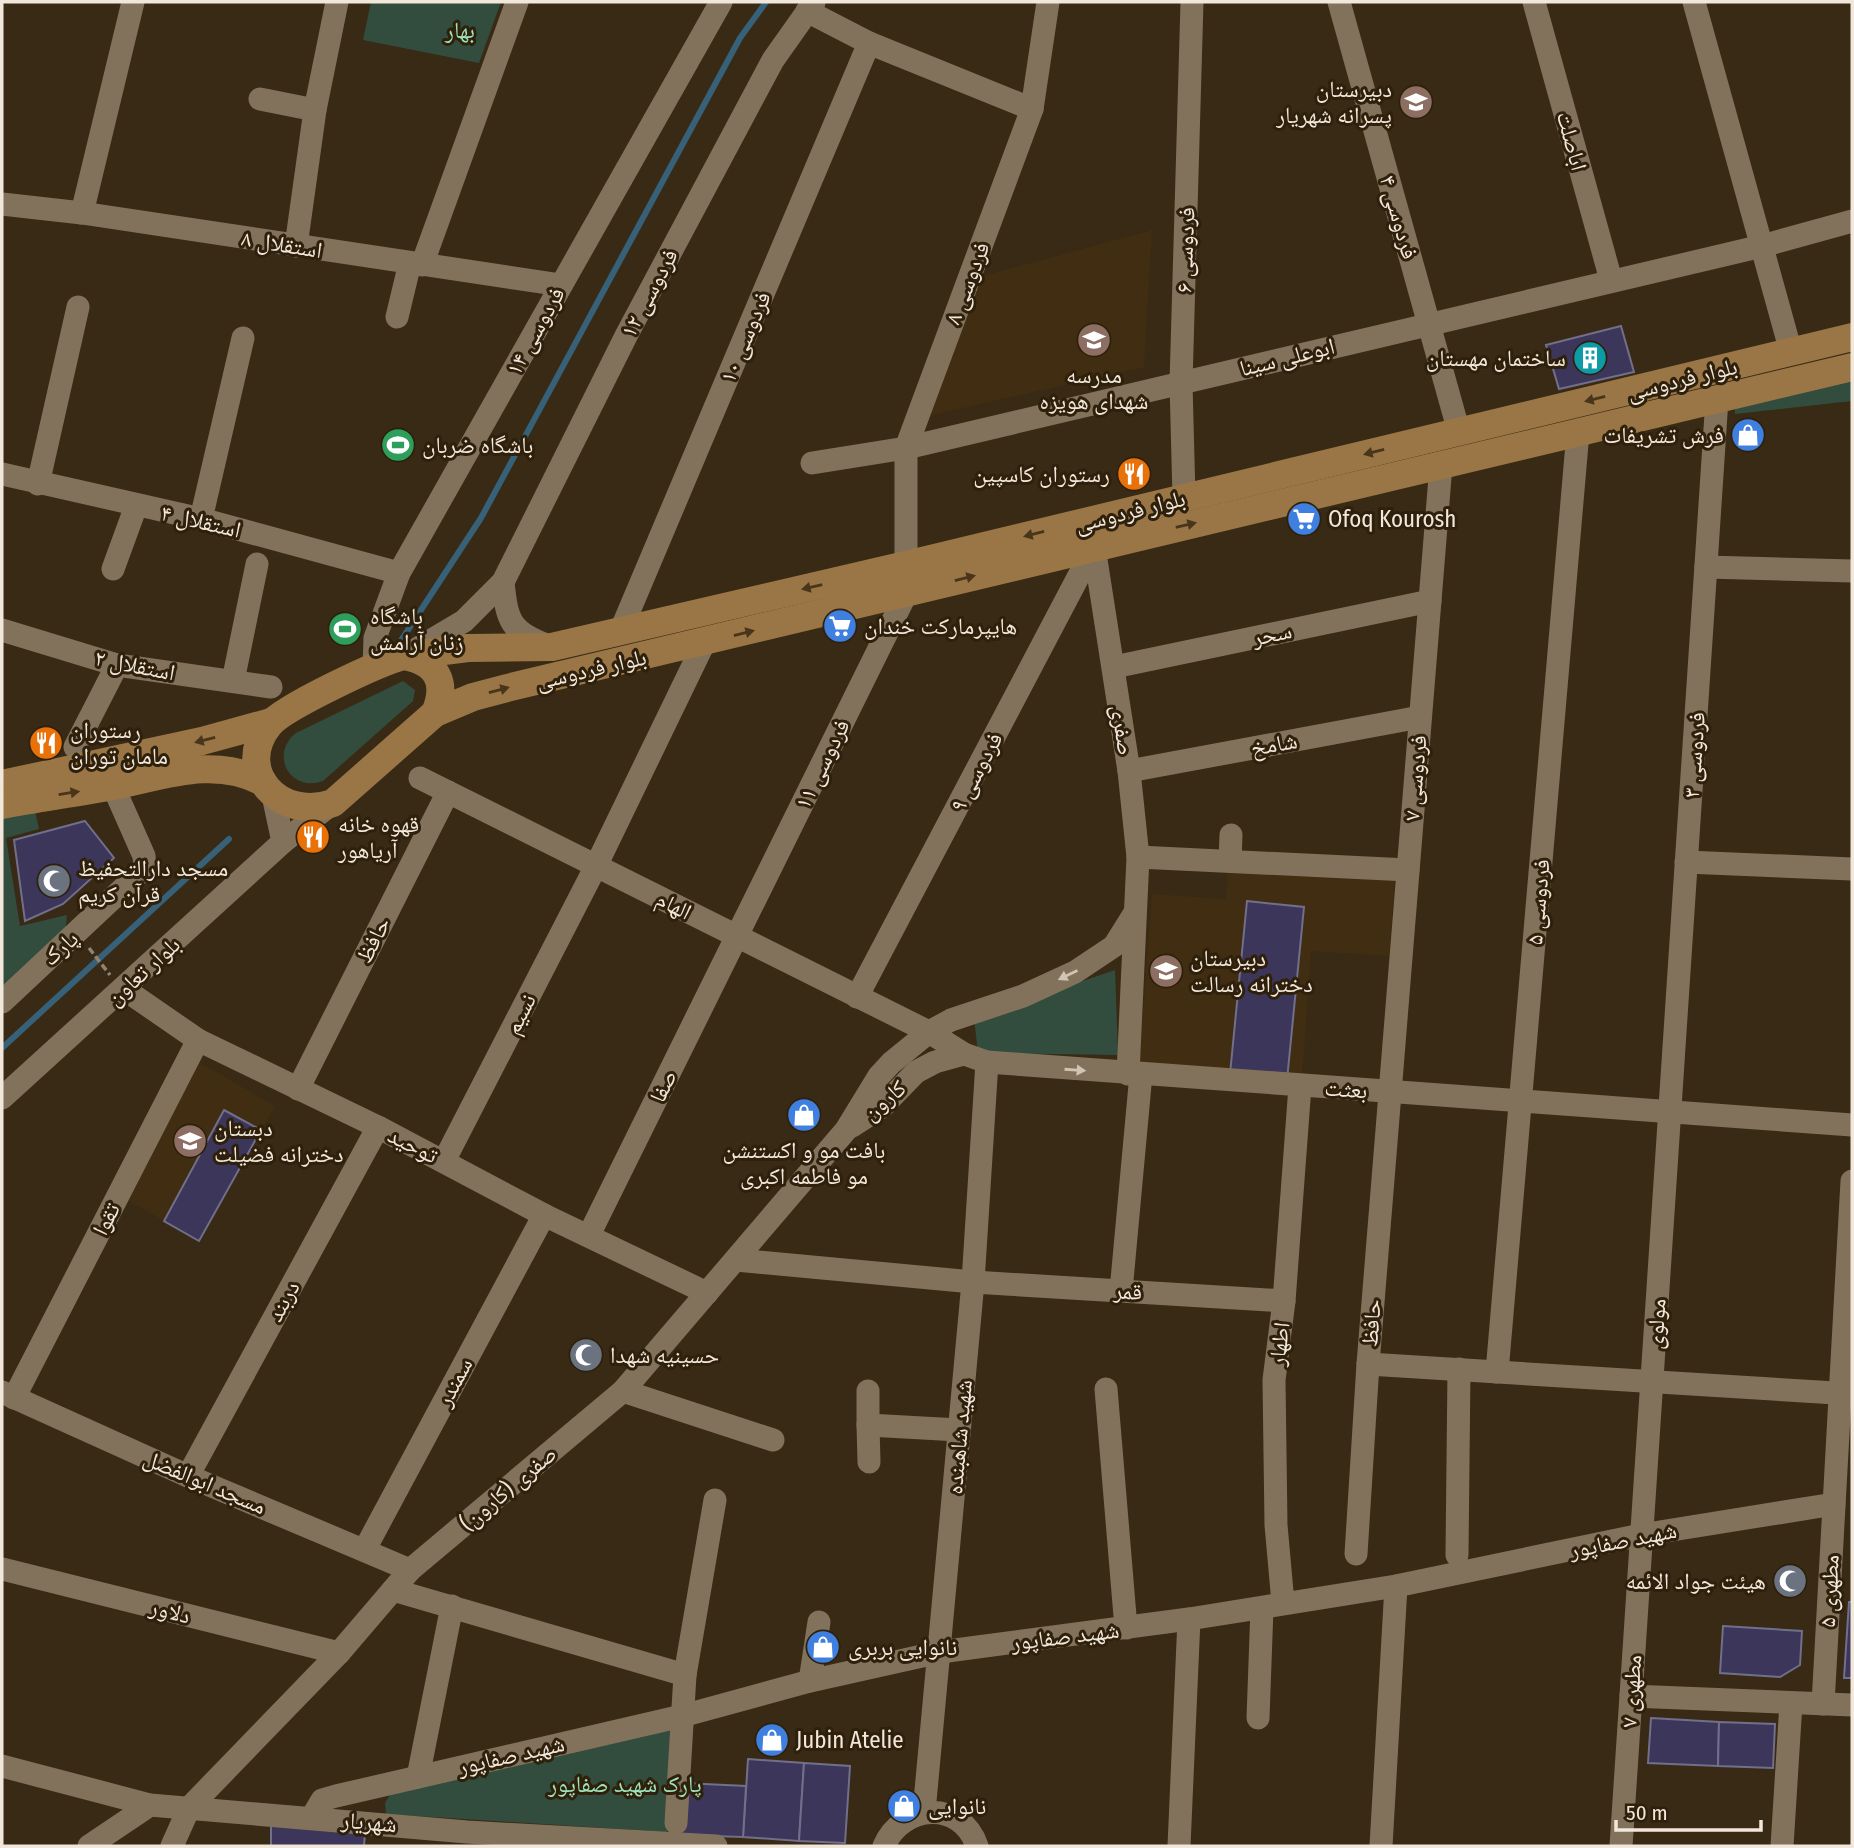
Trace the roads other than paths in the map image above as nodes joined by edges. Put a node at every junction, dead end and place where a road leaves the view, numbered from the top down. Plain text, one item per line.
1 (133, 2) edge
2 (337, 2) edge
3 (517, 2) edge
4 (721, 2) edge
5 (1048, 2) edge
6 (1192, 2) edge
7 (1339, 2) edge
8 (1534, 2) edge
9 (1695, 2) edge
10 (811, 6) edge
11 (869, 43) junction
12 (260, 99) dead end
13 (1032, 109) junction
14 (315, 110) junction
15 (2, 204) edge
16 (82, 213) junction
17 (1852, 221) edge
18 (296, 246) junction
19 (1762, 246) junction
20 (416, 264) junction
21 (1611, 280) junction
22 (561, 285) junction
23 (78, 307) dead end
24 (397, 317) dead end
25 (1429, 322) junction
26 (1852, 337) edge
27 (243, 338) dead end
28 (1791, 352) junction
29 (1852, 367) edge
30 (1181, 383) junction
31 (1717, 399) junction
32 (1459, 432) junction
33 (1578, 432) junction
34 (906, 448) junction
35 (812, 463) dead end
36 (1441, 465) junction
37 (2, 474) edge
38 (38, 484) junction
39 (1184, 498) junction
40 (136, 506) junction
41 (201, 519) junction
42 (1094, 547) junction
43 (257, 564) dead end
44 (1706, 567) junction
45 (113, 569) dead end
46 (1852, 571) edge
47 (399, 573) junction
48 (906, 579) junction
49 (503, 582) junction
50 (1430, 601) junction
51 (2, 629) edge
52 (621, 631) junction
53 (704, 643) junction
54 (552, 647) junction
55 (404, 656) junction
56 (117, 665) junction
57 (1114, 667) junction
58 (374, 668) junction
59 (233, 681) junction
60 (271, 687) dead end
61 (435, 713) junction
62 (1420, 717) junction
63 (271, 722) junction
64 (75, 747) dead end
65 (1129, 771) junction
66 (420, 778) dead end
67 (2, 784) edge
68 (113, 786) junction
69 (268, 789) junction
70 (448, 792) junction
71 (333, 803) junction
72 (2, 805) edge
73 (1231, 835) dead end
74 (283, 842) junction
75 (1138, 857) junction
76 (1230, 861) junction
77 (1686, 862) junction
78 (596, 866) junction
79 (1852, 869) edge
80 (1408, 870) junction
81 (1135, 914) junction
82 (737, 936) junction
83 (1103, 953) junction
84 (1132, 971) junction
85 (118, 983) junction
86 (857, 997) junction
87 (2, 1002) edge
88 (929, 1032) junction
89 (198, 1040) junction
90 (964, 1054) junction
91 (987, 1062) junction
92 (1135, 1074) junction
93 (1300, 1086) junction
94 (298, 1089) junction
95 (1390, 1092) junction
96 (2, 1098) edge
97 (1521, 1102) junction
98 (1670, 1112) junction
99 (1852, 1125) edge
100 (378, 1127) junction
101 (846, 1130) junction
102 (444, 1161) junction
103 (1852, 1181) edge
104 (544, 1215) junction
105 (589, 1235) junction
106 (736, 1261) junction
107 (972, 1282) junction
108 (1121, 1291) junction
109 (707, 1293) junction
110 (1284, 1301) junction
111 (1368, 1364) junction
112 (1459, 1369) junction
113 (1497, 1372) junction
114 (1652, 1381) junction
115 (1106, 1389) dead end
116 (623, 1391) junction
117 (868, 1391) dead end
118 (1846, 1394) edge
119 (8, 1395) edge
120 (868, 1425) junction
121 (959, 1430) junction
122 (773, 1440) dead end
123 (869, 1462) dead end
124 (188, 1476) junction
125 (715, 1500) dead end
126 (1834, 1504) junction
127 (1641, 1535) junction
128 (365, 1549) junction
129 (1356, 1554) dead end
130 (1457, 1555) dead end
131 (2, 1569) edge
132 (410, 1570) junction
133 (1396, 1586) junction
134 (393, 1590) junction
135 (1272, 1605) junction
136 (452, 1606) junction
137 (1189, 1619) junction
138 (819, 1622) dead end
139 (1126, 1628) junction
140 (940, 1652) junction
141 (339, 1653) junction
142 (685, 1675) junction
143 (810, 1681) junction
144 (1631, 1696) junction
145 (1791, 1703) junction
146 (1823, 1704) junction
147 (1852, 1705) edge
148 (682, 1716) junction
149 (1258, 1718) dead end
150 (2, 1766) edge
151 (418, 1777) junction
152 (150, 1805) junction
153 (189, 1808) junction
154 (924, 1812) junction
155 (312, 1817) junction
156 (676, 1822) dead end
157 (466, 1839) edge
158 (640, 1844) edge
159 (89, 1846) edge
160 (172, 1846) edge
161 (716, 1846) edge
162 (884, 1846) edge
163 (977, 1846) edge
164 (1179, 1846) edge
165 (1381, 1846) edge
166 (1620, 1846) edge
167 (1782, 1846) edge

1 - 16 street
2 - 14 street
3 - 20 street
4 - 22 street, فردوسی ۱۴
5 - 13 street, فردوسی ۸
6 - 30 street, فردوسی ۶
7 - 25 street, فردوسی ۴
8 - 21 street, اباصلت
9 - 19 street
10 - 11 street
10 - 49 street, فردوسی ۱۲
11 - 13 street
11 - 52 street, فردوسی ۱۰
12 - 14 street
13 - 34 street, فردوسی ۸
14 - 18 street
15 - 16 street, استقلال ۸
16 - 18 street, استقلال ۸
17 - 19 street, ابوعلی سینا
18 - 20 street, استقلال ۸
19 - 21 street, ابوعلی سینا
19 - 28 street
20 - 22 street, استقلال ۸
20 - 24 street
21 - 25 street, ابوعلی سینا
22 - 47 street, فردوسی ۱۴
23 - 38 street
25 - 30 street, ابوعلی سینا
25 - 32 street, فردوسی ۴
26 - 28 main road, بلوار فردوسی
27 - 41 street
28 -> 32 main road, بلوار فردوسی
29 - 31 main road, بلوار فردوسی
30 - 34 street, ابوعلی سینا
30 - 39 street, فردوسی ۶
31 - 33 main road, بلوار فردوسی
31 - 44 street, فردوسی ۳
32 -> 39 main road, بلوار فردوسی
33 - 36 main road, بلوار فردوسی
33 - 97 street, فردوسی ۵
34 - 35 street, ابوعلی سینا
34 - 48 street, فردوسی ۸
42 -> 36 main road, بلوار فردوسی
36 - 50 street, فردوسی ۷
37 - 38 street, استقلال ۴
38 - 40 street, استقلال ۴
39 -> 48 main road, بلوار فردوسی
40 - 41 street, استقلال ۴
40 - 45 street
41 - 47 street, استقلال ۴
48 -> 42 main road, بلوار فردوسی
42 - 57 street, صفری
42 - 86 street, فردوسی ۹
43 - 59 street
44 - 46 street
44 - 77 street, فردوسی ۳
47 - 58 street, فردوسی ۱۴
48 -> 52 main road, بلوار فردوسی
53 -> 48 main road, بلوار فردوسی
48 - 82 street, فردوسی ۱۱
49 - 54 street
49 - 55 street, فردوسی ۱۲
50 - 57 street, سحر
50 - 62 street, فردوسی ۷
51 - 56 street, استقلال ۲
52 - 54 main road, بلوار فردوسی
61 -> 53 main road, بلوار فردوسی
53 - 78 street, نسیم
54 - 55 main road, بلوار فردوسی
55 - 58 main road, بلوار فردوسی
55 - 61 main road
56 - 59 street, استقلال ۲
56 - 64 street
57 - 65 street, صفری
58 - 63 main road, بلوار فردوسی
59 - 60 street, استقلال ۲
61 - 71 main road, بلوار فردوسی
62 - 65 street, شامخ
62 - 80 street, فردوسی ۷
63 -> 67 main road
63 - 69 main road
65 - 75 street, صفری
66 - 70 street, الهام
68 - 69 main road
72 -> 68 main road
68 - 87 street, پارک
69 - 71 main road
69 - 74 street
70 - 78 street, الهام
70 - 94 street, حافظ
71 - 74 street, بلوار تعاون
73 - 76 street
74 - 85 street, بلوار تعاون
75 - 76 street
75 - 81 street, صفری
76 - 80 street
77 - 79 street
77 - 98 street, فردوسی ۳
78 - 82 street, الهام
78 - 102 street, نسیم
80 - 95 street, فردوسی ۷
81 - 83 street, کارون
81 - 84 street, صفری
82 - 86 street, الهام
82 - 105 street, صفا
83 - 84 street
83 -> 88 street, کارون
84 - 92 street, صفری
85 - 89 street, توحید
85 - 96 street, بلوار تعاون
86 - 88 street, الهام
88 - 90 street, الهام
88 - 101 street, کارون
89 - 94 street, توحید
89 - 119 street, تقوا
90 - 91 street, بعثت
90 - 101 street, کارون
91 -> 92 street, بعثت
91 - 107 street, شهید شاهبنده
92 - 93 street, بعثت
92 - 108 street, صفری
93 - 95 street, بعثت
93 - 110 street, اطهار
94 - 100 street, توحید
95 - 97 street, بعثت
95 - 111 street, حافظ
97 - 98 street, بعثت
97 - 113 street, فردوسی ۵
98 - 99 street, بعثت
98 - 114 street, مولوی
100 - 102 street, توحید
100 - 124 street, دربند
101 - 106 street, صفری (کارون)
102 - 104 street, توحید
103 - 118 street, مطهری ۵
104 - 105 street, توحید
104 - 128 street, سمندر
105 - 109 street, توحید
106 - 107 street, قمر
106 - 109 street, صفری (کارون)
107 - 108 street, قمر
107 - 121 street, شهید شاهبنده
108 - 110 street, قمر
109 - 116 street, صفری (کارون)
110 - 135 street, اطهار
111 - 112 street
111 - 129 street, حافظ
112 - 113 street
112 - 130 street
113 - 114 street
114 - 118 street
114 - 127 street, مولوی
115 - 139 street
116 - 122 street
116 - 132 street, صفری (کارون)
117 - 120 street
118 - 126 street, مطهری ۵
119 - 124 street, مسجد ابوالفضل
120 - 121 street
120 - 123 street
121 - 140 street, شهید شاهبنده
124 - 128 street, مسجد ابوالفضل
125 - 142 street
126 - 127 street, شهید صفاپور
126 - 146 street, مطهری ۵
127 - 133 street, شهید صفاپور
127 - 144 street, مطهری ۷
128 - 132 street, مسجد ابوالفضل
131 - 141 street, دلاور
132 - 134 street, صفری (کارون)
133 - 135 street, شهید صفاپور
133 - 165 street
134 - 136 street
134 - 141 street, صفری (کارون)
135 - 137 street, شهید صفاپور
135 - 149 street, اطهار
136 - 142 street
136 - 151 street
137 - 139 street, شهید صفاپور
137 - 164 street
138 - 143 street
139 - 140 street, شهید صفاپور
140 - 143 street, شهید صفاپور
140 - 154 street, شهید شاهبنده
141 - 153 street, صفری (کارون)
142 - 148 street
143 - 148 street, شهید صفاپور
144 - 145 street
144 - 166 street, مطهری ۷
145 - 146 street
145 - 167 street
146 - 147 street
148 - 151 street, شهید صفاپور
148 - 156 street
150 - 152 street, شهریار
151 - 155 street, شهید صفاپور
152 - 153 street, شهریار
152 - 159 street
153 - 155 street, شهریار
153 - 160 street, صفری (کارون)
154 - 162 street
154 - 163 street
155 - 157 street, شهریار
157 - 158 street, شهریار
158 - 161 street, شهریار

